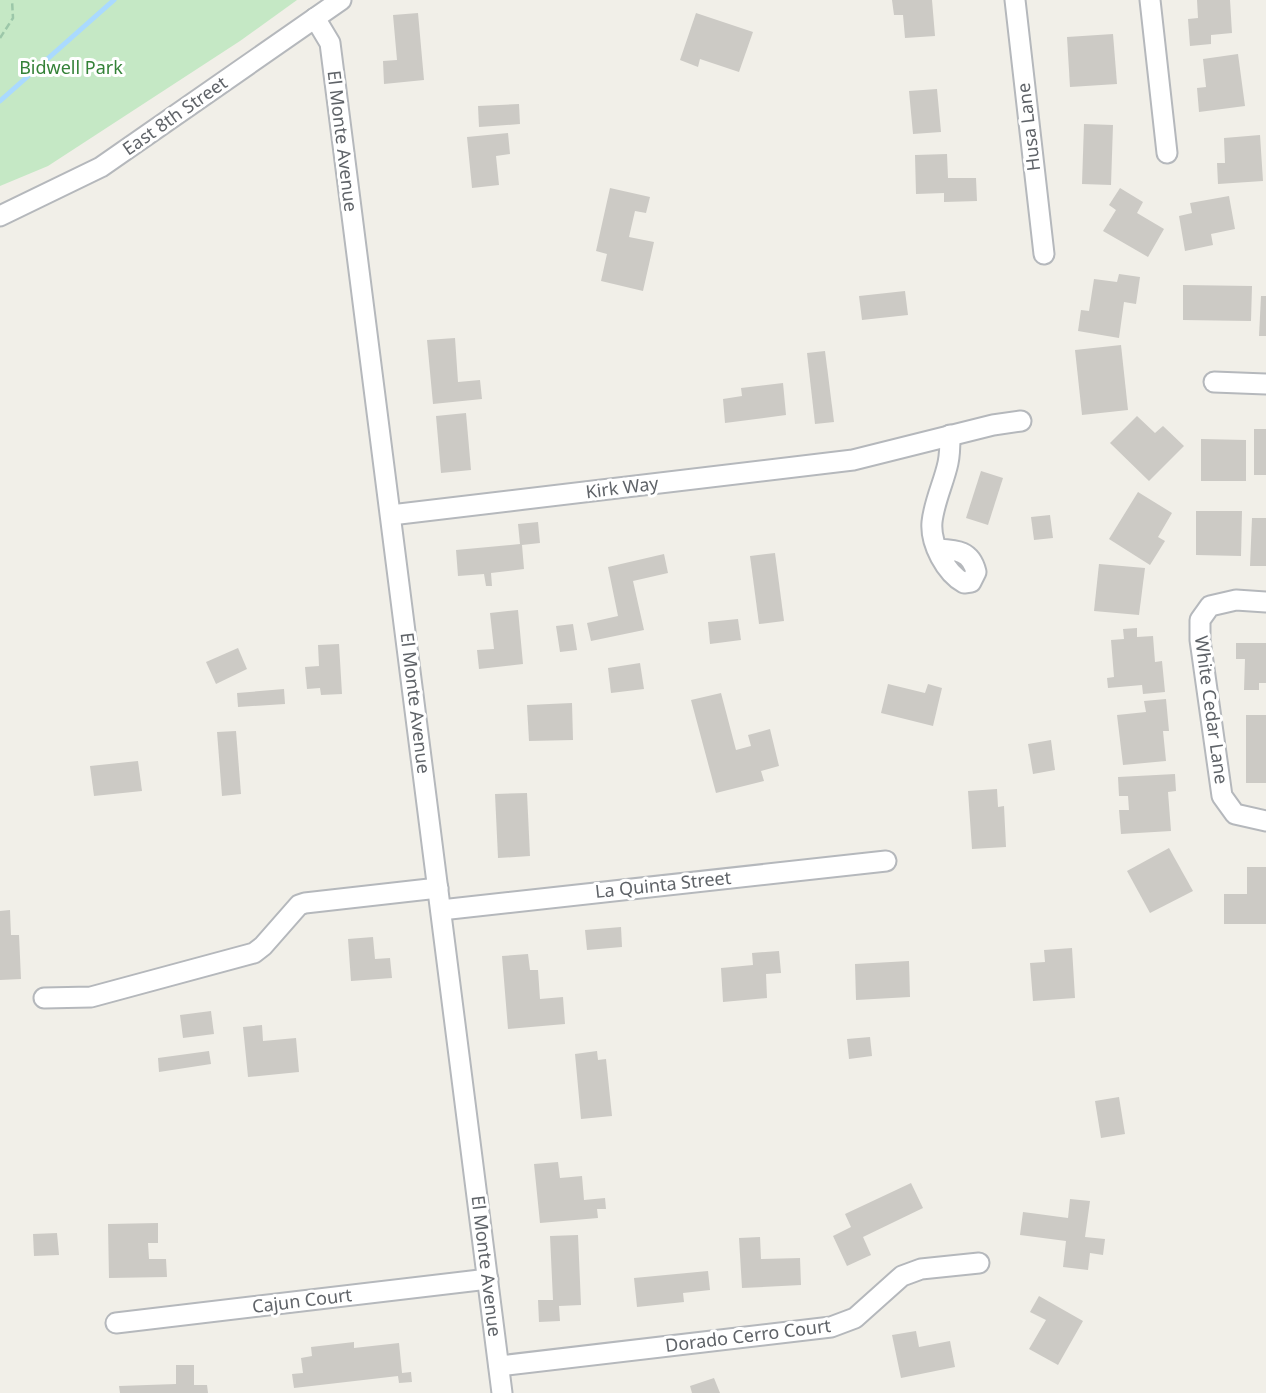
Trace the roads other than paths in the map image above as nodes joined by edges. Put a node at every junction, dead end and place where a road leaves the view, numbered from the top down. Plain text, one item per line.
1 (341, 0) edge
2 (1015, 0) edge
3 (1150, 0) edge
4 (315, 18) junction
5 (1167, 153) dead end
6 (0, 216) edge
7 (1044, 254) dead end
8 (1214, 382) dead end
9 (1266, 384) edge
10 (1021, 421) dead end
11 (950, 435) junction
12 (391, 515) junction
13 (938, 549) dead end
14 (1266, 602) edge
15 (1266, 821) edge
16 (886, 861) dead end
17 (438, 888) junction
18 (441, 910) junction
19 (44, 998) dead end
20 (979, 1263) dead end
21 (488, 1279) junction
22 (116, 1323) dead end
23 (499, 1367) junction
24 (502, 1393) edge

1 - 4 street, East 8th Street
2 - 7 street, Husa Lane
3 - 5 street
4 - 6 street, East 8th Street
4 - 12 street, El Monte Avenue
8 - 9 street
10 - 11 street, Kirk Way
11 - 12 street, Kirk Way
11 - 13 street
12 - 17 street, El Monte Avenue
14 - 15 street, White Cedar Lane
16 - 18 street, La Quinta Street
17 - 18 street, El Monte Avenue
17 - 19 street
18 - 21 street, El Monte Avenue
20 - 23 street, Dorado Cerro Court
21 - 22 street, Cajun Court
21 - 23 street, El Monte Avenue
23 - 24 street, El Monte Avenue

